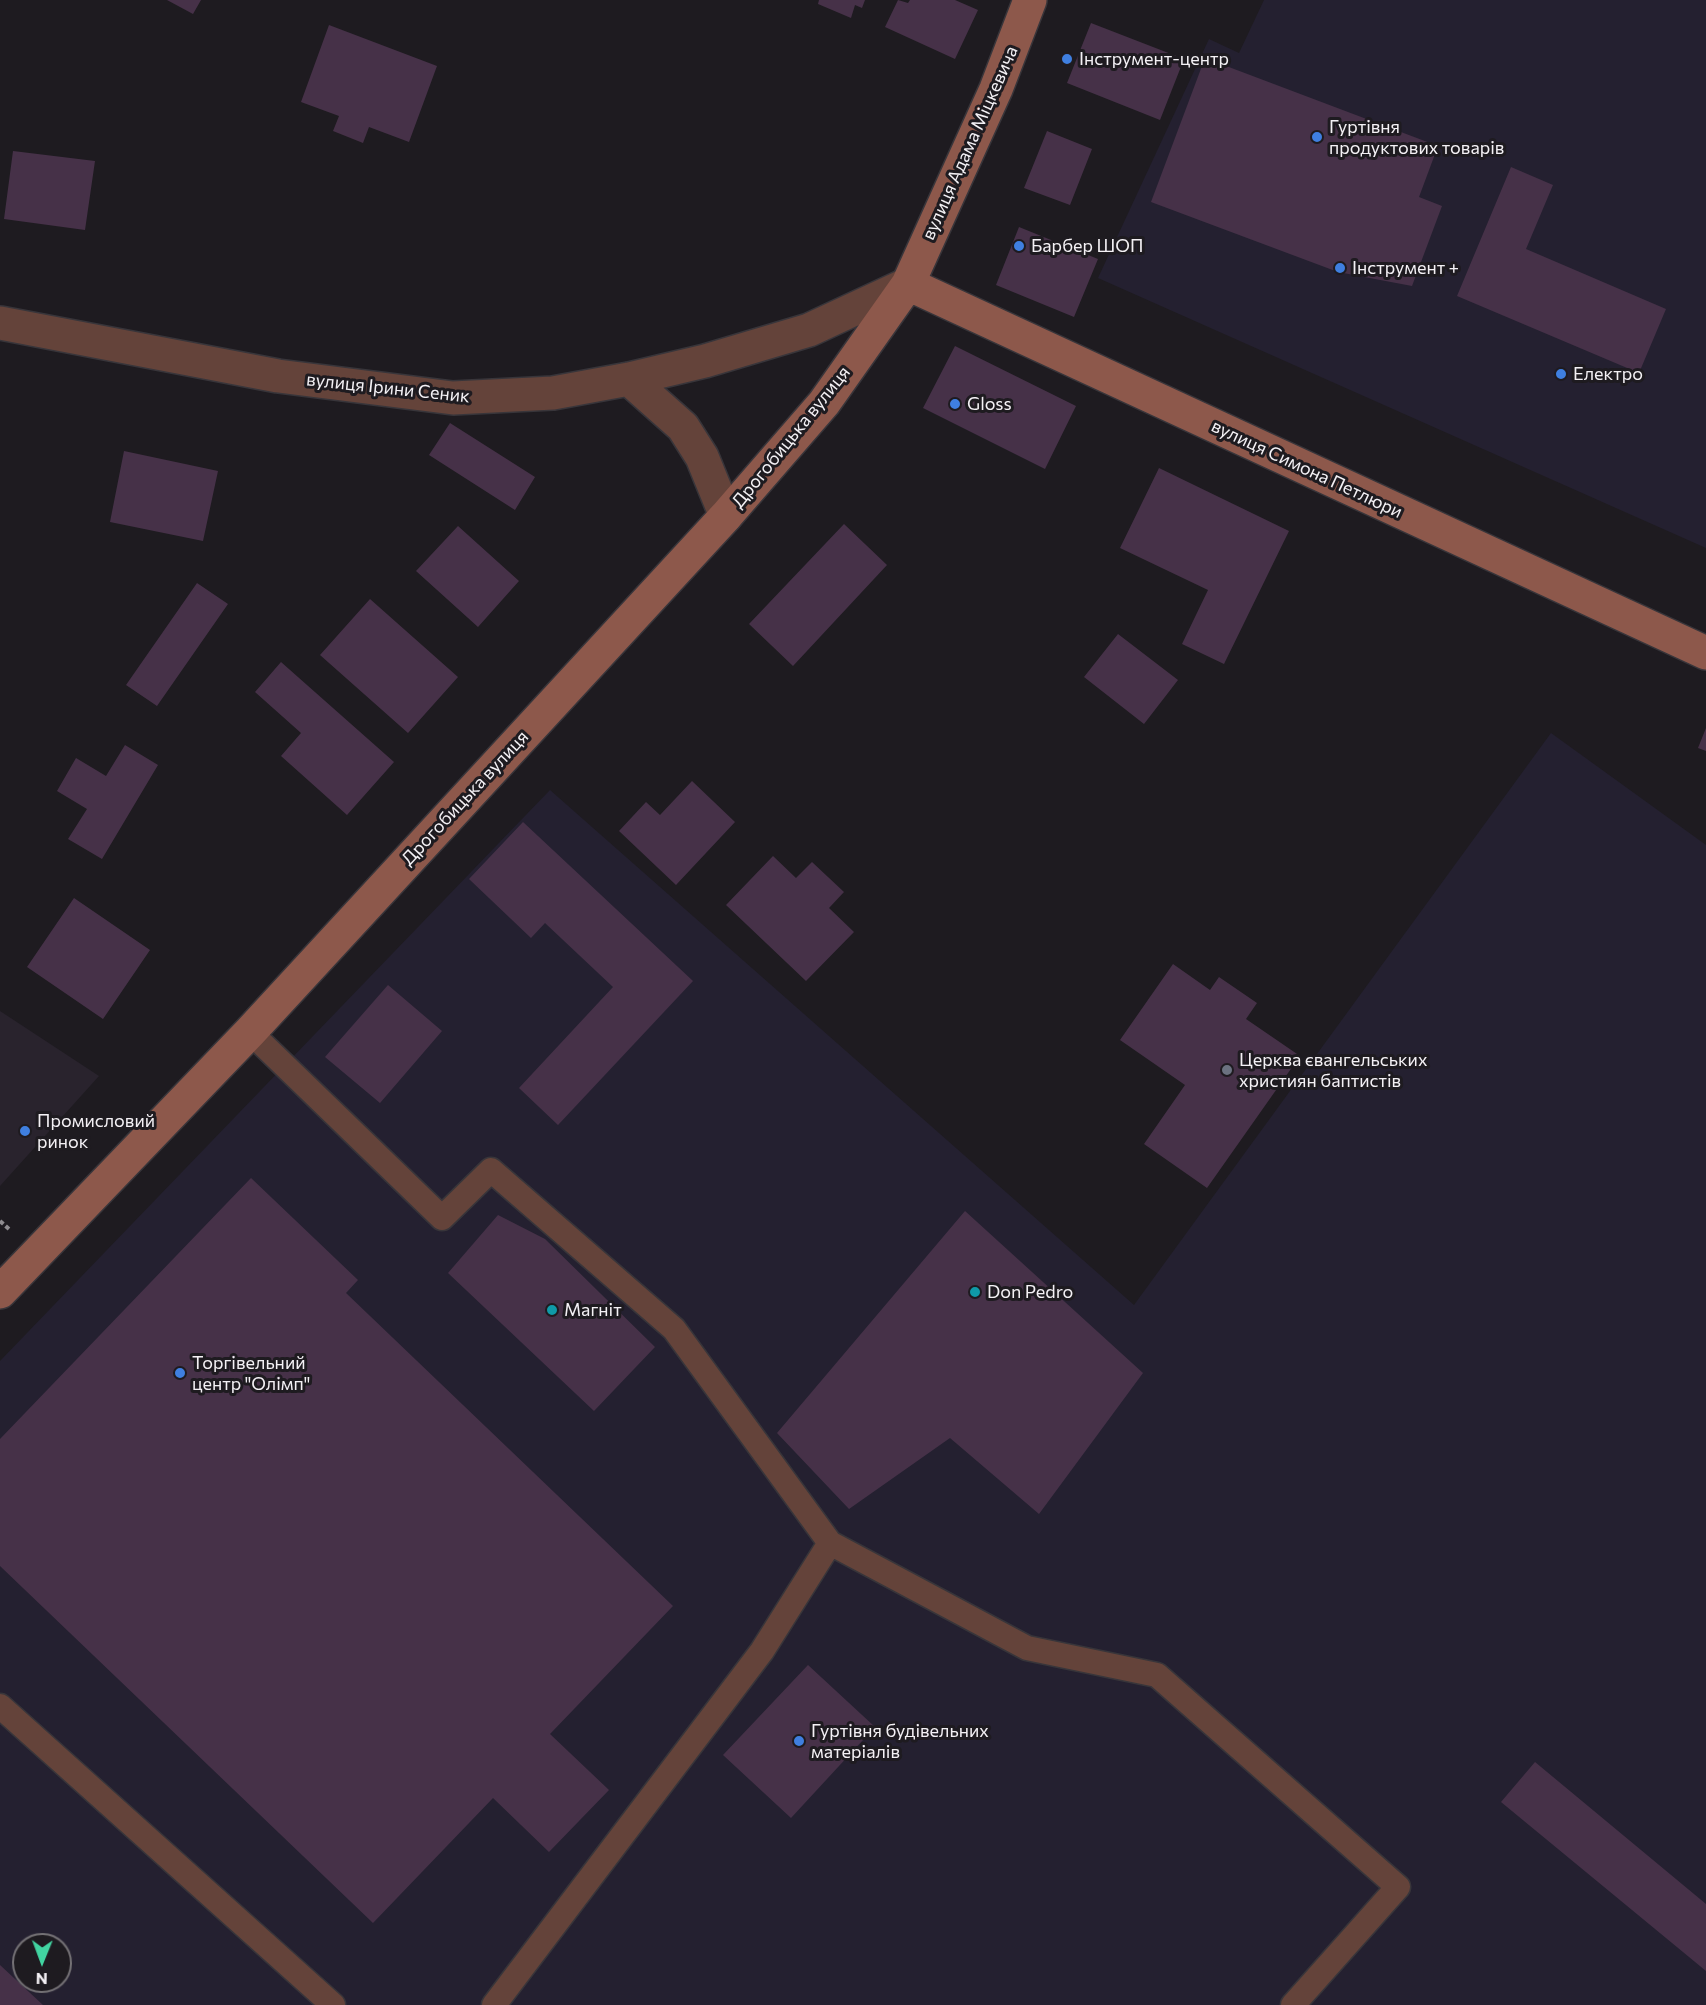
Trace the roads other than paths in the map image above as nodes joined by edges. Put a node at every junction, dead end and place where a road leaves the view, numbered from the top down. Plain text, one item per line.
1 (1030, 0) edge
2 (908, 284) junction
3 (0, 323) edge
4 (629, 379) junction
5 (726, 516) junction
6 (1706, 653) edge
7 (250, 1032) junction
8 (0, 1292) edge
9 (830, 1543) junction
10 (0, 1707) edge
11 (333, 2005) edge
12 (494, 2005) edge
13 (1293, 2005) edge

1 - 2 main road, вулиця Адама Міцкевича
2 - 4 street, вулиця Ірини Сеник
2 - 5 main road, Дрогобицька вулиця
2 - 6 main road, вулиця Симона Петлюри
3 - 4 street, вулиця Ірини Сеник
4 - 5 street
5 - 7 main road, Дрогобицька вулиця
7 - 8 main road, Дрогобицька вулиця
7 - 9 lane
9 - 12 lane
9 - 13 lane
10 - 11 lane

